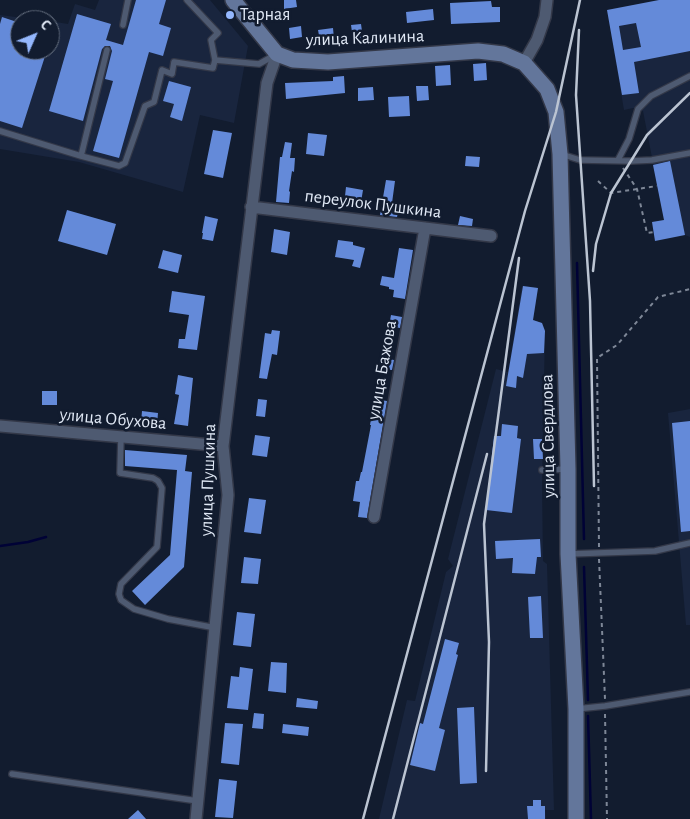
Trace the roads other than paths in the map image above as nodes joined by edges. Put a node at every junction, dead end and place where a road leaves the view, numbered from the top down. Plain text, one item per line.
1 (128, 0) edge
2 (188, 0) edge
3 (232, 0) edge
4 (547, 0) edge
5 (123, 25) dead end
6 (107, 50) dead end
7 (277, 54) junction
8 (215, 60) junction
9 (524, 63) junction
10 (690, 76) edge
11 (0, 131) edge
12 (690, 153) edge
13 (560, 154) junction
14 (81, 156) junction
15 (618, 160) junction
16 (251, 207) junction
17 (425, 228) junction
18 (491, 236) dead end
19 (0, 426) edge
20 (121, 437) junction
21 (223, 446) junction
22 (568, 469) junction
23 (542, 470) dead end
24 (374, 517) dead end
25 (690, 543) edge
26 (568, 554) junction
27 (216, 628) junction
28 (690, 692) edge
29 (576, 709) junction
30 (12, 774) dead end
31 (198, 801) junction
32 (196, 819) edge
33 (576, 819) edge

1 - 5 lane
2 - 8 lane
3 - 7 main road
4 - 9 street
6 - 14 lane
7 - 8 lane
7 - 9 main road, улица Калинина
7 - 16 street, улица Пушкина
8 - 14 lane
9 - 13 main road, улица Свердлова
10 - 15 lane
11 - 14 lane
12 - 15 lane
13 - 15 lane
13 - 22 main road, улица Свердлова
16 - 17 street, переулок Пушкина
16 - 21 street, улица Пушкина
17 - 18 street, переулок Пушкина
17 - 24 street, улица Бажова
19 - 20 street, улица Обухова
20 - 21 street, улица Обухова
20 - 27 lane
21 - 27 street, улица Пушкина
22 - 23 lane
22 - 26 main road, улица Свердлова
25 - 26 lane
26 - 29 main road, улица Свердлова
27 - 31 street, улица Пушкина
28 - 29 lane
29 - 33 main road, улица Свердлова
30 - 31 lane
31 - 32 street, улица Пушкина

